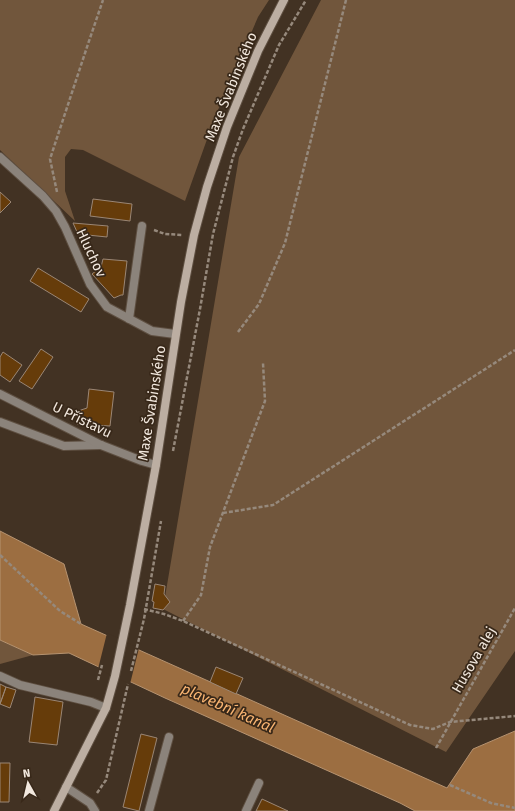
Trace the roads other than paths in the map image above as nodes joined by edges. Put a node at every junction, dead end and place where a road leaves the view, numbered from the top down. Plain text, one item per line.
1 (284, 0) edge
2 (0, 157) edge
3 (142, 226) dead end
4 (130, 319) junction
5 (175, 334) junction
6 (0, 394) edge
7 (0, 422) edge
8 (101, 445) junction
9 (156, 465) junction
10 (0, 676) edge
11 (106, 708) junction
12 (169, 737) dead end
13 (259, 783) dead end
14 (66, 787) junction
15 (54, 811) edge
16 (95, 811) edge
17 (149, 811) edge
18 (246, 811) edge

1 - 5 main road, Maxe Švabinského
2 - 4 street, Hluchov
3 - 4 street
4 - 5 street, Hluchov
5 - 9 main road, Maxe Švabinského
6 - 8 street, U Přístavu
7 - 8 street
8 - 9 street, U Přístavu
9 - 11 main road, Maxe Švabinského
10 - 11 street
11 - 14 main road, Maxe Švabinského
12 - 17 street
13 - 18 street
14 - 15 main road, Maxe Švabinského
14 - 16 street

